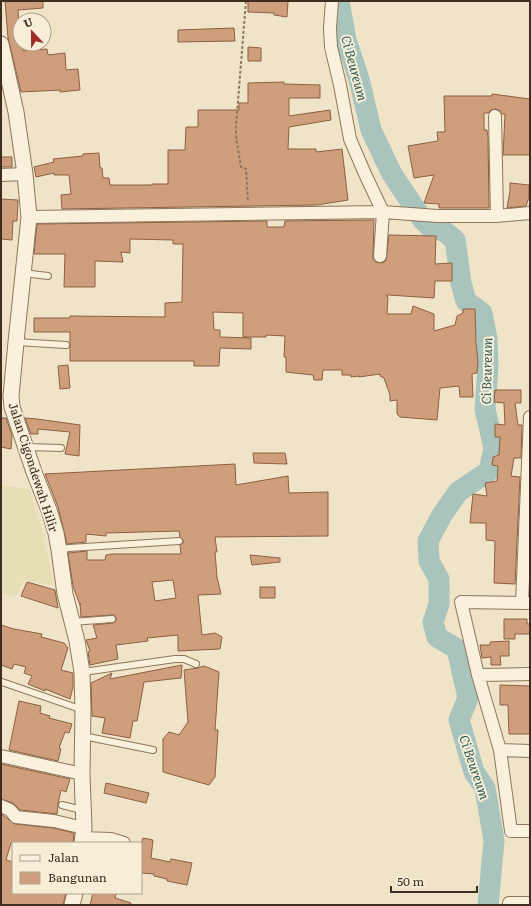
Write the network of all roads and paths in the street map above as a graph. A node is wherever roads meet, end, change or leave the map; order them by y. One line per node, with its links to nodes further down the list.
1 (246, 1): 8 (path)
2 (332, 1): 7 (street)
3 (1, 44): 5 (street, Jalan Cigondewah Hilir)
4 (495, 116): 10 (street)
5 (25, 174): 6 (street); 11 (street, Jalan Cigondewah Hilir)
6 (1, 175)
7 (383, 212): 8 (street); 10 (street); 12 (street)
8 (248, 213): 11 (street)
9 (530, 213): 10 (street)
10 (497, 216)
11 (29, 217): 13 (street, Jalan Cigondewah Hilir)
12 (380, 256)
13 (23, 273): 14 (lane); 15 (street, Jalan Cigondewah Hilir)
14 (48, 276)
15 (16, 342): 16 (lane); 18 (street, Jalan Cigondewah Hilir)
16 (66, 345)
17 (530, 417): 22 (street)
18 (25, 447): 19 (lane); 21 (street, Jalan Cigondewah Hilir)
19 (60, 448)
20 (179, 541): 21 (lane)
21 (59, 550): 24 (street, Jalan Cigondewah Hilir)
22 (526, 603): 28 (street)
23 (112, 619): 24 (lane)
24 (72, 622): 26 (street, Jalan Cigondewah Hilir)
25 (196, 664): 26 (lane)
26 (82, 672): 30 (street, Jalan Cigondewah Hilir)
27 (530, 674): 28 (street)
28 (478, 675): 33 (street)
29 (2, 682): 30 (lane)
30 (83, 710): 31 (street, Jalan Cigondewah Hilir)
31 (83, 736): 32 (lane); 36 (street, Jalan Cigondewah Hilir)
32 (153, 750)
33 (500, 750): 34 (street); 40 (street)
34 (530, 750)
35 (1, 756): 36 (street)
36 (82, 774): 39 (street, Jalan Cigondewah Hilir)
37 (1, 806): 41 (street)
38 (62, 806): 39 (lane)
39 (84, 810): 41 (street, Jalan Cigondewah Hilir)
40 (530, 831)
41 (83, 836): 42 (street)
42 (121, 842)
43 (75, 894): 45 (street)
44 (530, 903): 46 (street)
45 (72, 905)
46 (509, 905)

